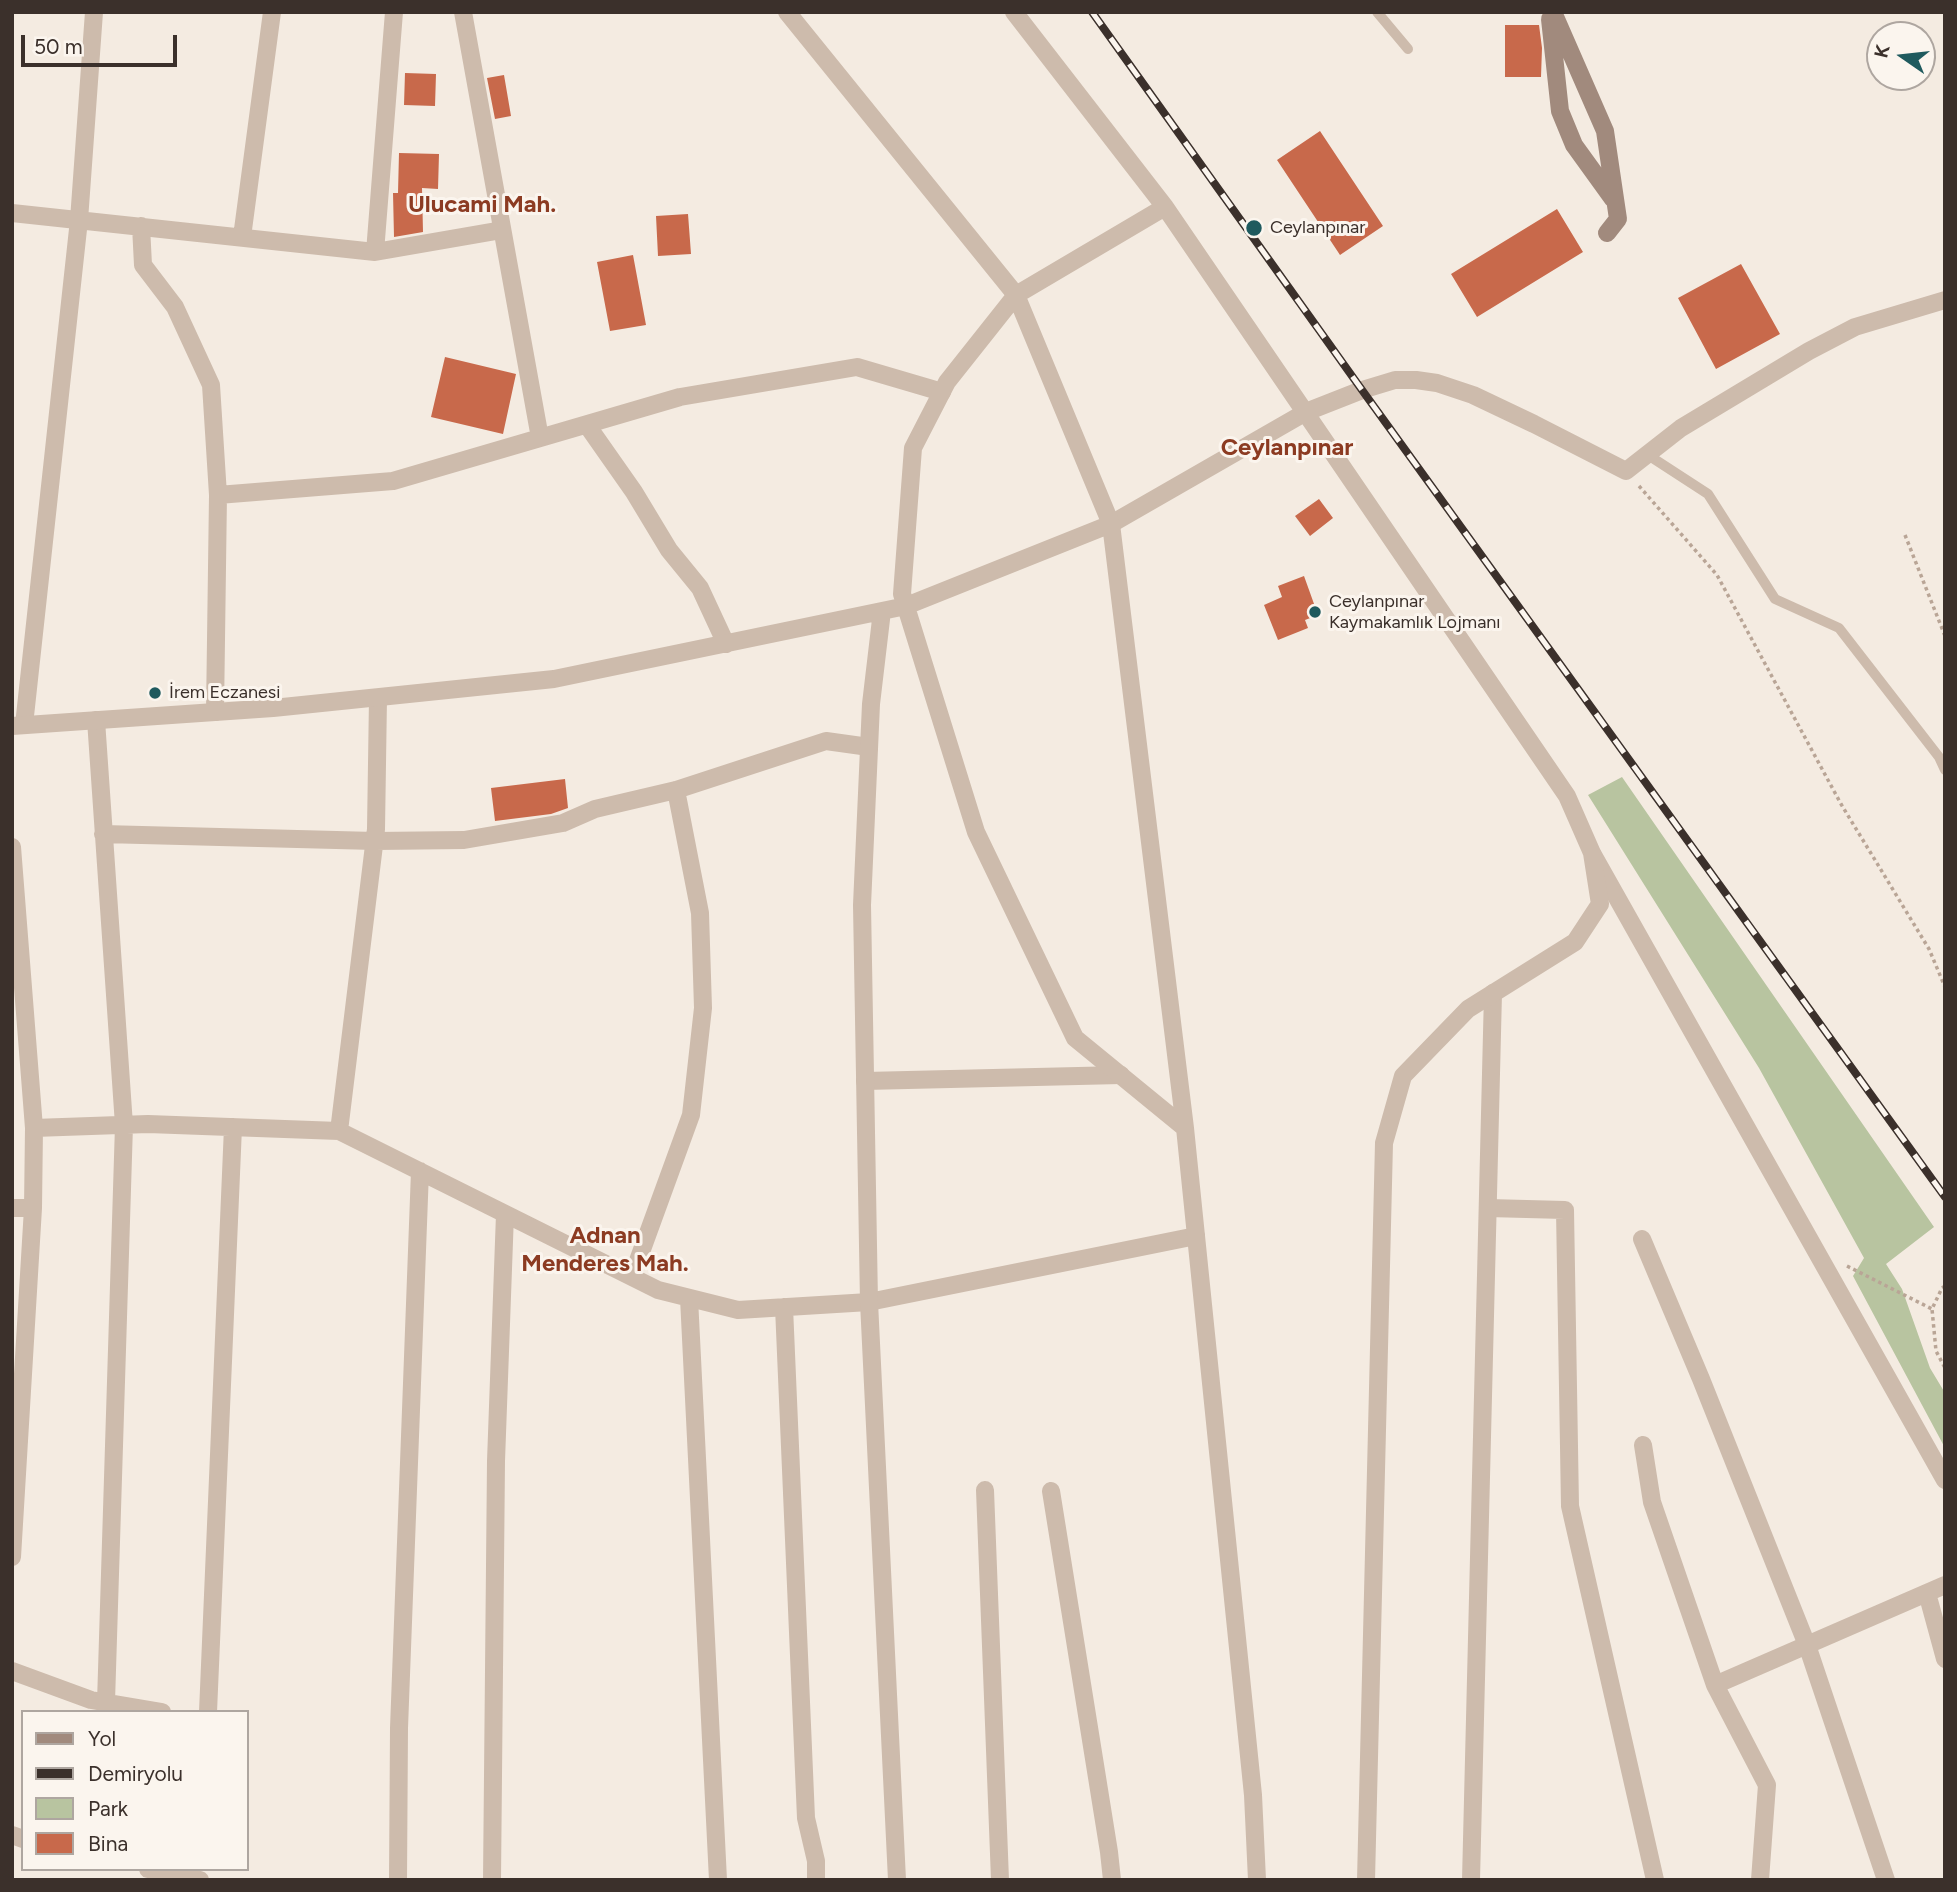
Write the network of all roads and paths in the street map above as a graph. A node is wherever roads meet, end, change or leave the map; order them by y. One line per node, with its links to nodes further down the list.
1 (94, 12): 13 (street)
2 (272, 12): 17 (street)
3 (394, 12): 18 (street)
4 (463, 12): 15 (street)
5 (787, 12): 19 (street)
6 (1014, 12): 11 (street)
7 (1377, 12): 9 (lane)
8 (1551, 12): 10 (main road); 10 (main road)
9 (1408, 48)
10 (1616, 203): 16 (main road)
11 (1165, 206): 19 (street); 22 (street)
12 (12, 213): 13 (street)
13 (79, 220): 14 (street); 37 (street)
14 (141, 226): 17 (street); 27 (street)
15 (502, 230): 18 (street); 24 (street)
16 (1607, 233)
17 (242, 237): 18 (street)
18 (375, 252)
19 (1016, 295): 21 (street); 28 (street)
20 (1945, 300): 25 (street)
21 (942, 392): 23 (street); 30 (street)
22 (1306, 412): 26 (street); 28 (street); 44 (street)
23 (587, 425): 24 (street); 33 (street)
24 (540, 439): 27 (street)
25 (1648, 455): 26 (street); 39 (lane)
26 (1626, 471): 45 (path)
27 (218, 495): 35 (street)
28 (1111, 524): 30 (street); 52 (street)
29 (1905, 535): 32 (path)
30 (905, 606): 31 (street); 47 (street)
31 (882, 611): 33 (street); 38 (street)
32 (1945, 636)
33 (726, 644): 34 (street)
34 (378, 698): 35 (street); 42 (street)
35 (215, 712): 36 (street)
36 (96, 720): 37 (street); 41 (street)
37 (18, 725)
38 (869, 747): 40 (street); 48 (street)
39 (1945, 770)
40 (676, 790): 42 (street); 62 (street)
41 (103, 834): 42 (street); 49 (street)
42 (375, 841): 53 (street)
43 (12, 847): 51 (street)
44 (1592, 853): 46 (street); 61 (street)
45 (1945, 987)
46 (1493, 993): 57 (street); 93 (street)
47 (1121, 1075): 48 (street); 52 (street)
48 (865, 1081): 65 (street)
49 (124, 1125): 50 (street); 51 (street); 80 (street)
50 (233, 1127): 53 (street); 82 (street)
51 (34, 1128): 56 (street)
52 (1185, 1128): 59 (street)
53 (340, 1131): 54 (street)
54 (420, 1171): 58 (street); 85 (street)
55 (12, 1208): 56 (street)
56 (33, 1208): 73 (street)
57 (1488, 1208): 94 (street); 95 (street)
58 (505, 1214): 62 (street); 86 (street)
59 (1196, 1236): 65 (street); 92 (street)
60 (1642, 1239): 76 (street)
61 (1815, 1251): 67 (path); 70 (street)
62 (632, 1277): 64 (street)
63 (1945, 1286): 67 (path)
64 (689, 1298): 66 (street); 87 (street)
65 (869, 1302): 66 (street); 89 (street)
66 (784, 1307): 88 (street)
67 (1932, 1310): 68 (path)
68 (1945, 1368)
69 (1643, 1445): 79 (street)
70 (1945, 1480)
71 (985, 1490): 90 (street)
72 (1051, 1490): 91 (street)
73 (12, 1557)
74 (1945, 1585): 75 (street)
75 (1927, 1592): 76 (street); 77 (street)
76 (1807, 1645): 79 (street); 97 (street)
77 (1945, 1659)
78 (12, 1671): 80 (street)
79 (1715, 1685): 96 (street)
80 (106, 1702): 81 (street)
81 (151, 1710)
82 (208, 1710)
83 (158, 1871): 84 (street)
84 (201, 1880)
85 (398, 1880)
86 (492, 1880)
87 (718, 1880)
88 (816, 1880)
89 (897, 1880)
90 (1000, 1880)
91 (1112, 1880)
92 (1257, 1880)
93 (1366, 1880)
94 (1471, 1880)
95 (1655, 1880)
96 (1760, 1880)
97 (1886, 1880)

